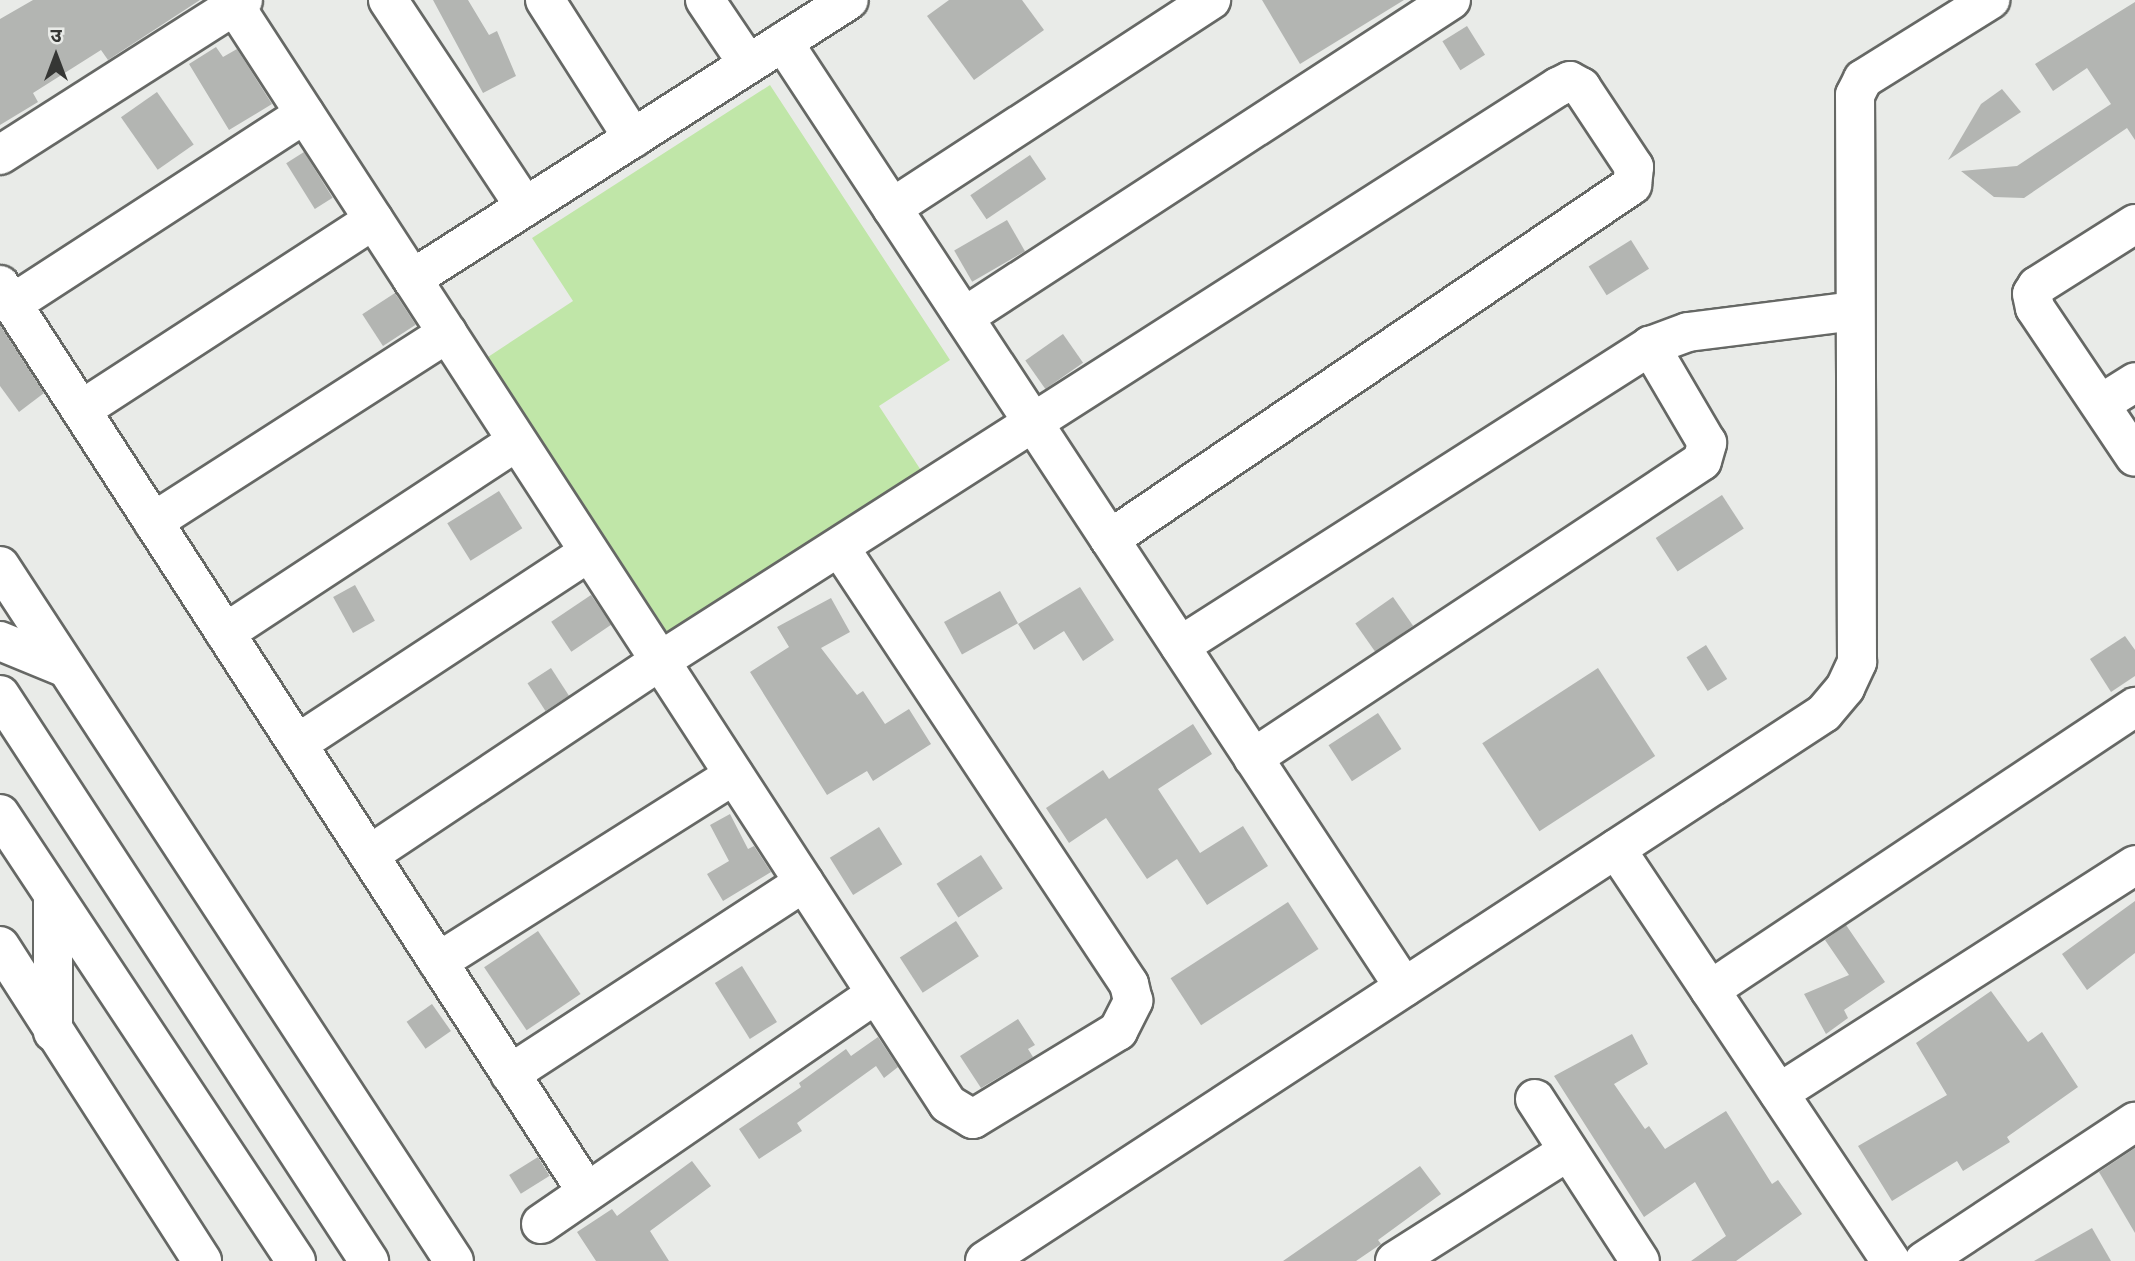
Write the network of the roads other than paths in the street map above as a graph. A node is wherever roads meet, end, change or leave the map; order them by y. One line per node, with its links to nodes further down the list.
1 (388, 0): 14 (street)
2 (545, 0): 12 (street)
3 (705, 0): 10 (street)
4 (849, 0): 9 (street)
5 (1210, 0): 15 (street)
6 (1451, 0): 21 (street)
7 (1990, 0): 20 (street)
8 (236, 2): 11 (street); 13 (street)
9 (783, 42): 10 (street); 15 (street)
10 (748, 64): 12 (street)
11 (305, 114): 16 (street); 19 (street)
12 (633, 138): 14 (street)
13 (0, 155)
14 (525, 207): 18 (street)
15 (892, 208): 21 (street)
16 (374, 220): 18 (street); 26 (street)
17 (2135, 224): 25 (street)
18 (412, 279): 22 (street)
19 (6, 295): 26 (street)
20 (1854, 311): 23 (street); 46 (street)
21 (964, 317): 27 (street)
22 (447, 333): 28 (street); 30 (street)
23 (1650, 346): 37 (street); 43 (street)
24 (2135, 382): 25 (street)
25 (2102, 403): 29 (street)
26 (81, 410): 30 (street)
27 (1035, 425): 31 (street); 31 (street); 32 (street)
28 (517, 441): 33 (street); 35 (street)
29 (2135, 457)
30 (153, 522): 35 (street)
31 (1110, 539): 37 (street)
32 (840, 548): 38 (street); 55 (street)
33 (589, 552): 38 (street); 42 (street)
34 (0, 566): 39 (street)
35 (225, 633): 42 (street)
36 (0, 641): 39 (street)
37 (1180, 646): 43 (street)
38 (660, 661): 44 (street); 47 (street)
39 (66, 668): 69 (street)
40 (0, 695): 68 (street)
41 (2135, 707): 54 (street)
42 (297, 744): 47 (street)
43 (1254, 758): 53 (street)
44 (734, 775): 49 (street); 52 (street)
45 (0, 814): 50 (street)
46 (1616, 849): 53 (street); 54 (street)
47 (369, 855): 52 (street)
48 (2135, 865): 58 (street)
49 (804, 882): 55 (street); 57 (street)
50 (53, 898): 56 (street); 63 (street)
51 (0, 946): 56 (street)
52 (438, 962): 57 (street)
53 (1404, 987): 70 (street)
54 (1710, 990): 58 (street)
55 (876, 994): 62 (street)
56 (53, 1032): 65 (street)
57 (510, 1074): 62 (street)
58 (1779, 1093): 73 (street)
59 (1535, 1100): 61 (street)
60 (2135, 1122): 74 (street)
61 (1568, 1151): 71 (street); 72 (street)
62 (587, 1192): 64 (street)
63 (261, 1206): 66 (street); 67 (street)
64 (541, 1224)
65 (202, 1261)
66 (279, 1261)
67 (296, 1261)
68 (369, 1261)
69 (454, 1261)
70 (985, 1261)
71 (1395, 1261)
72 (1640, 1261)
73 (1891, 1261)
74 (1924, 1261)

